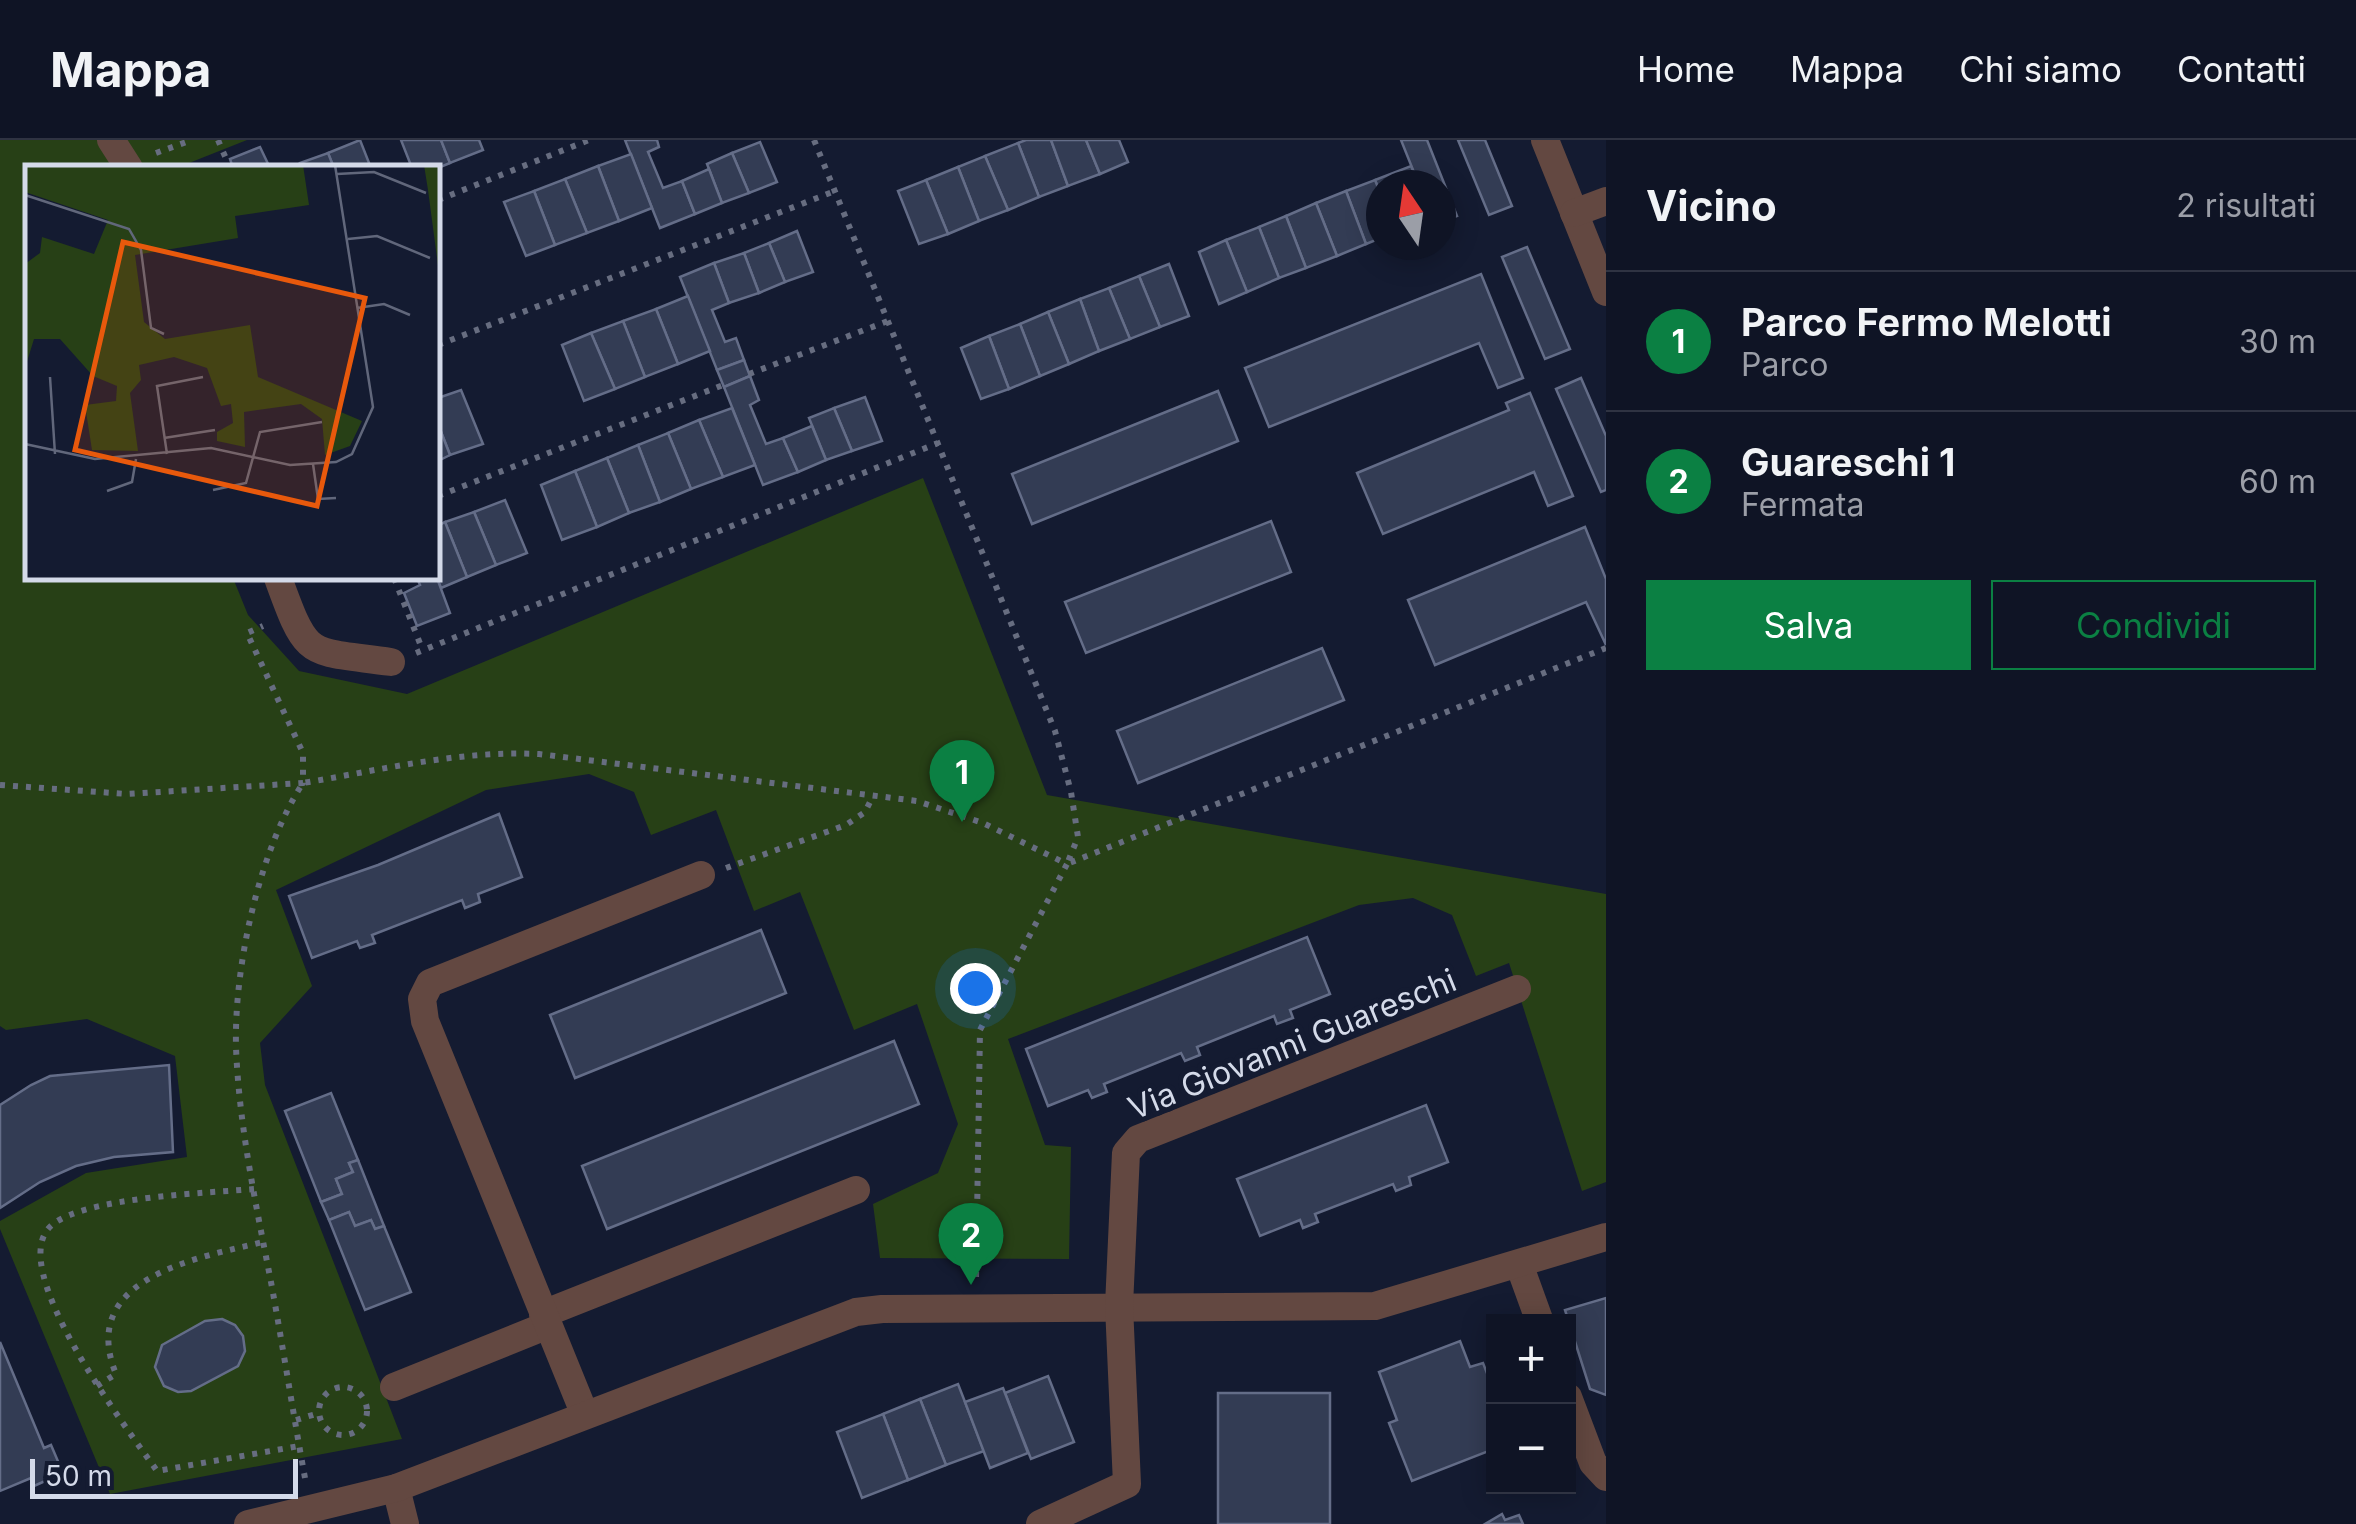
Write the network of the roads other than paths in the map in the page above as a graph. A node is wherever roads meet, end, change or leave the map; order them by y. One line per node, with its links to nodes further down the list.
1 (112, 140): 3 (street)
2 (1545, 140): 5 (street)
3 (127, 165)
4 (1606, 201): 5 (street)
5 (1574, 214): 6 (street)
6 (1606, 292)
7 (279, 580): 8 (street)
8 (391, 662)
9 (702, 875): 16 (street)
10 (1517, 990): 14 (street, Via Giovanni Guareschi)
11 (856, 1190): 16 (street)
12 (1606, 1236): 13 (street)
13 (1519, 1264): 14 (street); 15 (street)
14 (1120, 1306): 19 (street); 24 (street, Via Giovanni Guareschi)
15 (1537, 1314)
16 (546, 1320): 17 (street); 19 (street)
17 (394, 1387)
18 (1570, 1404): 20 (street)
19 (584, 1415): 21 (street)
20 (1606, 1477)
21 (396, 1488): 22 (street); 23 (street)
22 (248, 1524)
23 (404, 1524)
24 (1040, 1524)

